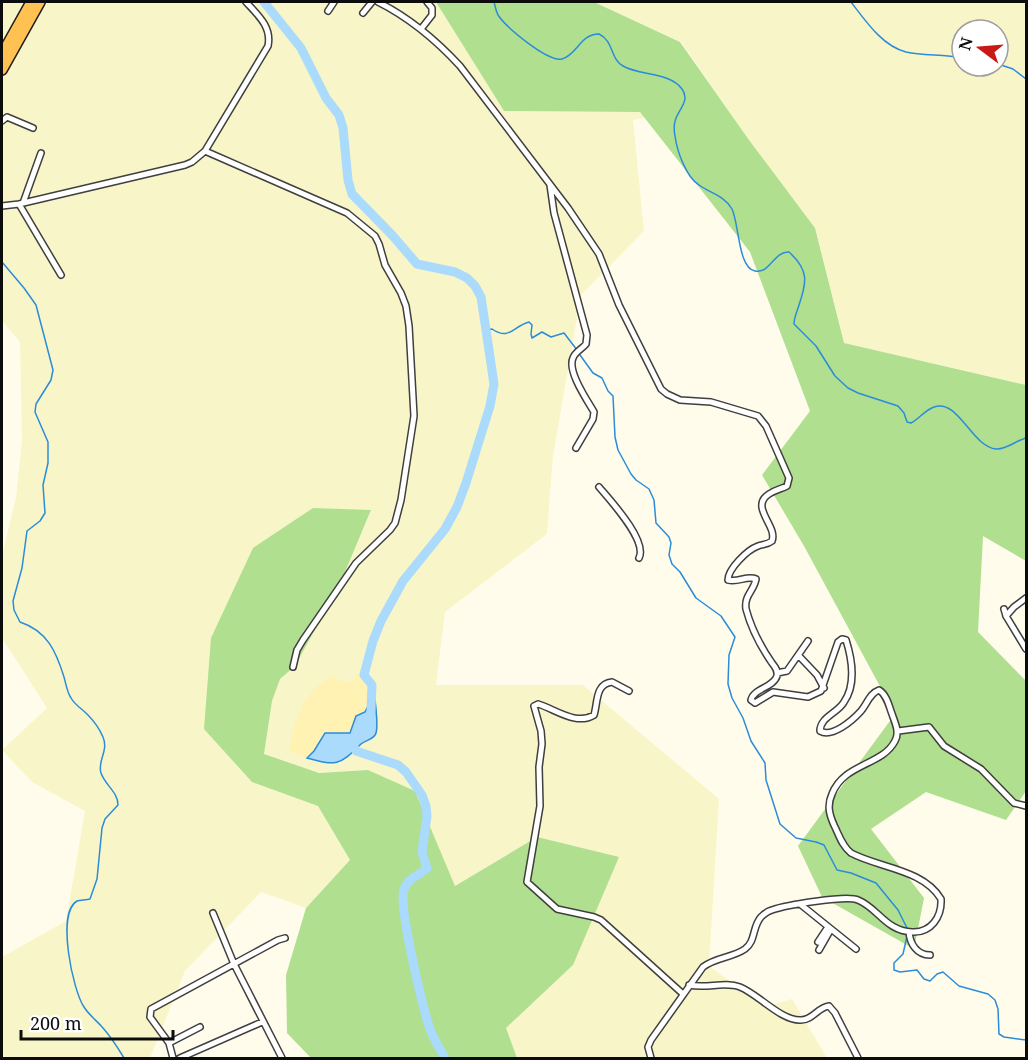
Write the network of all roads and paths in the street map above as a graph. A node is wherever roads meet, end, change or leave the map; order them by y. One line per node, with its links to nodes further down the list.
1 (31, 2): 11 (highway)
2 (40, 2): 12 (highway)
3 (246, 2): 15 (street)
4 (334, 2): 8 (street)
5 (372, 2): 9 (street)
6 (427, 2): 10 (street)
7 (384, 3): 10 (street)
8 (328, 11)
9 (363, 13)
10 (421, 29): 17 (street)
11 (2, 54)
12 (2, 70)
13 (2, 121): 14 (street)
14 (33, 128)
15 (205, 151): 18 (street); 30 (street)
16 (41, 153): 18 (street)
17 (550, 185): 21 (street); 31 (street)
18 (21, 204): 19 (street); 20 (street)
19 (2, 206)
20 (61, 275)
21 (576, 448)
22 (599, 487): 23 (street)
23 (639, 558)
24 (1026, 598): 26 (street)
25 (1004, 609): 26 (street)
26 (1006, 616): 28 (street)
27 (808, 640): 29 (street)
28 (1026, 650)
29 (799, 656): 31 (street); 32 (street)
30 (293, 667)
31 (777, 673): 32 (street)
32 (824, 687): 34 (street)
33 (629, 691): 47 (street)
34 (898, 731): 35 (street); 39 (street)
35 (1026, 806)
36 (800, 904): 38 (street); 39 (street); 46 (street)
37 (213, 912): 45 (street)
38 (830, 928): 41 (street); 42 (street); 43 (street)
39 (909, 932): 44 (street)
40 (285, 938): 45 (street)
41 (818, 942)
42 (856, 949)
43 (819, 951)
44 (930, 955)
45 (234, 964): 48 (street); 50 (street)
46 (689, 985): 47 (street); 55 (street)
47 (683, 994): 54 (street)
48 (262, 1022): 52 (street); 53 (street)
49 (200, 1027): 50 (street)
50 (169, 1043): 51 (street)
51 (173, 1059)
52 (180, 1059)
53 (282, 1059)
54 (651, 1059)
55 (858, 1059)

